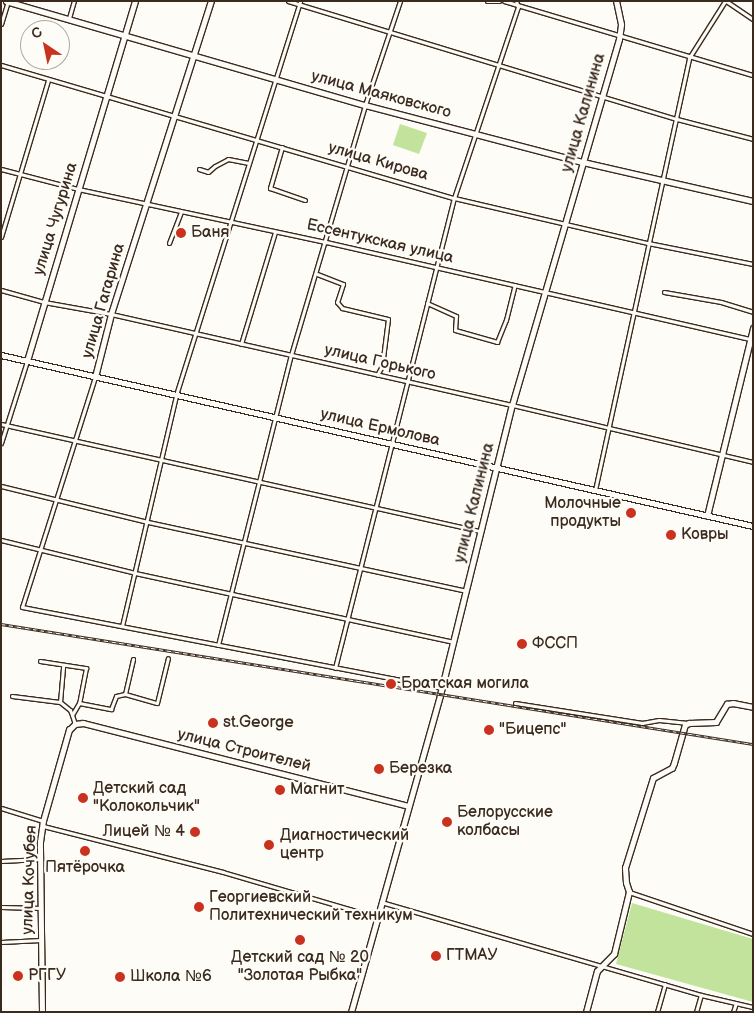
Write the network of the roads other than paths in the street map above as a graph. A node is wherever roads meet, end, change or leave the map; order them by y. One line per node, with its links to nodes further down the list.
1 (7, 1): 15 (street, улица Маяковского); 17 (street)
2 (74, 1): 15 (street)
3 (135, 1): 19 (street, улица Чугурина)
4 (211, 1): 21 (street, улица Гагарина)
5 (288, 1): 13 (street)
6 (400, 1): 18 (street)
7 (486, 1): 8 (street)
8 (499, 1)
9 (504, 1): 14 (street)
10 (516, 1): 14 (street)
11 (616, 1): 20 (main road, улица Калинина)
12 (725, 1): 16 (street); 22 (street)
13 (299, 3): 18 (street); 26 (street)
14 (518, 7): 20 (street); 24 (street)
15 (68, 18): 19 (street, улица Маяковского)
16 (753, 19)
17 (1, 24)
18 (390, 31): 24 (street); 30 (street)
19 (124, 36): 21 (street, улица Маяковского); 28 (street, улица Чугурина)
20 (620, 36): 22 (street); 29 (main road, улица Калинина)
21 (194, 56): 26 (street, улица Маяковского); 31 (street, улица Гагарина)
22 (689, 58): 25 (street); 32 (street)
23 (1, 65): 27 (street, улица Кирова)
24 (498, 66): 29 (street); 33 (street)
25 (753, 76)
26 (276, 79): 30 (street, улица Маяковского); 35 (street)
27 (48, 80): 28 (street, улица Кирова); 42 (street)
28 (106, 96): 31 (street, улица Кирова); 44 (street, улица Чугурина)
29 (602, 96): 32 (street); 37 (main road, улица Калинина)
30 (365, 105): 33 (street, улица Маяковского); 39 (street)
31 (175, 116): 35 (street, улица Кирова); 48 (street, улица Гагарина)
32 (677, 119): 34 (street); 43 (street)
33 (475, 134): 37 (street, улица Маяковского); 45 (street)
34 (753, 139)
35 (256, 140): 36 (street, улица Кирова); 38 (street)
36 (282, 147): 39 (street, улица Кирова); 46 (street)
37 (583, 162): 43 (street, улица Маяковского); 51 (main road, улица Калинина)
38 (249, 163): 41 (street); 50 (street)
39 (348, 166): 45 (street, улица Кирова); 54 (street)
40 (1, 169): 42 (street, Ессентукская улица)
41 (199, 169)
42 (20, 174): 44 (street, Ессентукская улица); 53 (street)
43 (661, 181): 47 (street, улица Маяковского); 56 (street)
44 (78, 189): 48 (street, Ессентукская улица); 64 (street, улица Чугурина)
45 (454, 198): 51 (street, улица Кирова); 58 (street)
46 (305, 200)
47 (753, 201)
48 (147, 204): 49 (street, Ессентукская улица); 68 (street, улица Гагарина)
49 (182, 212): 50 (street, Ессентукская улица); 55 (street)
50 (230, 223): 52 (street, Ессентукская улица); 70 (street)
51 (566, 223): 56 (street, улица Кирова); 62 (main road, улица Калинина)
52 (275, 232): 54 (street, Ессентукская улица); 72 (street)
53 (1, 237)
54 (326, 242): 58 (street, Ессентукская улица); 59 (street)
55 (169, 243)
56 (648, 244): 57 (street, улица Кирова); 67 (street)
57 (753, 264)
58 (436, 268): 60 (street, Ессентукская улица); 65 (street)
59 (316, 274): 74 (street); 76 (street)
60 (515, 285): 62 (street, Ессентукская улица); 65 (street)
61 (1, 290): 64 (street, улица Горького)
62 (546, 292): 67 (street, Ессентукская улица); 80 (main road, улица Калинина)
63 (664, 292): 66 (street)
64 (44, 302): 68 (street, улица Горького); 75 (street, улица Чугурина)
65 (427, 303): 78 (street)
66 (753, 312)
67 (633, 313): 71 (street, Ессентукская улица); 84 (street)
68 (111, 314): 70 (street, улица Горького); 77 (street, улица Гагарина)
69 (753, 329): 71 (street)
70 (196, 333): 72 (street, улица Горького); 79 (street)
71 (751, 339): 88 (street)
72 (241, 344): 74 (street, улица Горького)
73 (1, 355): 75 (street, улица Ермолова)
74 (291, 355): 76 (street, улица Горького); 81 (street)
75 (27, 361): 77 (street, улица Ермолова); 83 (street, улица Чугурина)
76 (377, 375): 78 (street, улица Горького)
77 (95, 377): 79 (street, улица Ермолова); 85 (street, улица Гагарина)
78 (407, 382): 80 (street, улица Горького); 87 (street)
79 (176, 395): 81 (street, улица Ермолова); 89 (street)
80 (512, 405): 84 (street, улица Горького); 91 (main road, улица Калинина)
81 (274, 417): 87 (street, улица Ермолова); 92 (street)
82 (1, 424): 83 (street)
83 (7, 425): 85 (street); 86 (street, улица Чугурина)
84 (608, 429): 88 (street, улица Горького); 94 (street)
85 (75, 440): 89 (street); 95 (street, улица Гагарина)
86 (1, 443)
87 (392, 443): 91 (street, улица Ермолова); 96 (street)
88 (722, 456): 90 (street, улица Горького); 97 (street)
89 (162, 460): 92 (street); 98 (street)
90 (753, 462)
91 (496, 467): 94 (street, улица Ермолова); 100 (main road, улица Калинина)
92 (259, 480): 96 (street); 102 (street)
93 (1, 486): 95 (street)
94 (595, 490): 97 (street, улица Ермолова)
95 (56, 499): 98 (street); 103 (street, улица Гагарина)
96 (377, 509): 100 (street); 104 (street)
97 (708, 516): 99 (street, улица Ермолова)
98 (148, 522): 102 (street); 105 (street)
99 (753, 526)
100 (480, 531): 106 (main road, улица Калинина)
101 (1, 540): 103 (street)
102 (244, 542): 104 (street); 107 (street)
103 (40, 550): 105 (street); 109 (street, улица Гагарина)
104 (362, 569): 106 (street); 108 (street)
105 (135, 572): 107 (street); 109 (street)
106 (466, 591): 110 (main road, улица Калинина)
107 (230, 594): 108 (street); 111 (street)
108 (349, 620): 110 (street); 116 (street)
109 (122, 626): 111 (street)
110 (453, 642): 117 (main road, улица Калинина)
111 (218, 645): 116 (street)
112 (168, 658): 118 (street)
113 (133, 659): 118 (street)
114 (40, 661): 115 (street)
115 (63, 665): 120 (street); 121 (street)
116 (335, 668): 117 (street)
117 (442, 688): 127 (main road, улица Калинина)
118 (125, 694): 121 (street)
119 (12, 696): 120 (street)
120 (60, 702): 124 (street)
121 (79, 703): 124 (street)
122 (515, 703): 126 (street)
123 (753, 706): 126 (street)
124 (72, 715): 125 (street)
125 (75, 724): 127 (street, улица Строителей); 129 (street, улица Кочубея)
126 (688, 724): 132 (street)
127 (408, 806): 133 (main road, улица Калинина)
128 (1, 808): 129 (street)
129 (43, 824): 130 (street, улица Кочубея); 136 (street)
130 (40, 859): 131 (street); 135 (street, улица Кочубея)
131 (1, 861)
132 (629, 892): 137 (street); 140 (street)
133 (381, 902): 136 (main road, улица Калинина); 140 (street)
134 (1, 907): 135 (street)
135 (41, 908): 138 (street, улица Кочубея)
136 (377, 917): 146 (main road, улица Калинина)
137 (753, 934)
138 (41, 940): 139 (street); 145 (street, улица Кочубея)
139 (1, 942)
140 (602, 966): 141 (street); 147 (street)
141 (665, 984): 142 (street); 148 (street)
142 (701, 995): 143 (street); 149 (street)
143 (736, 1003): 144 (street); 150 (street)
144 (753, 1007)
145 (42, 1012)
146 (351, 1012)
147 (586, 1012)
148 (657, 1012)
149 (696, 1012)
150 (733, 1012)

